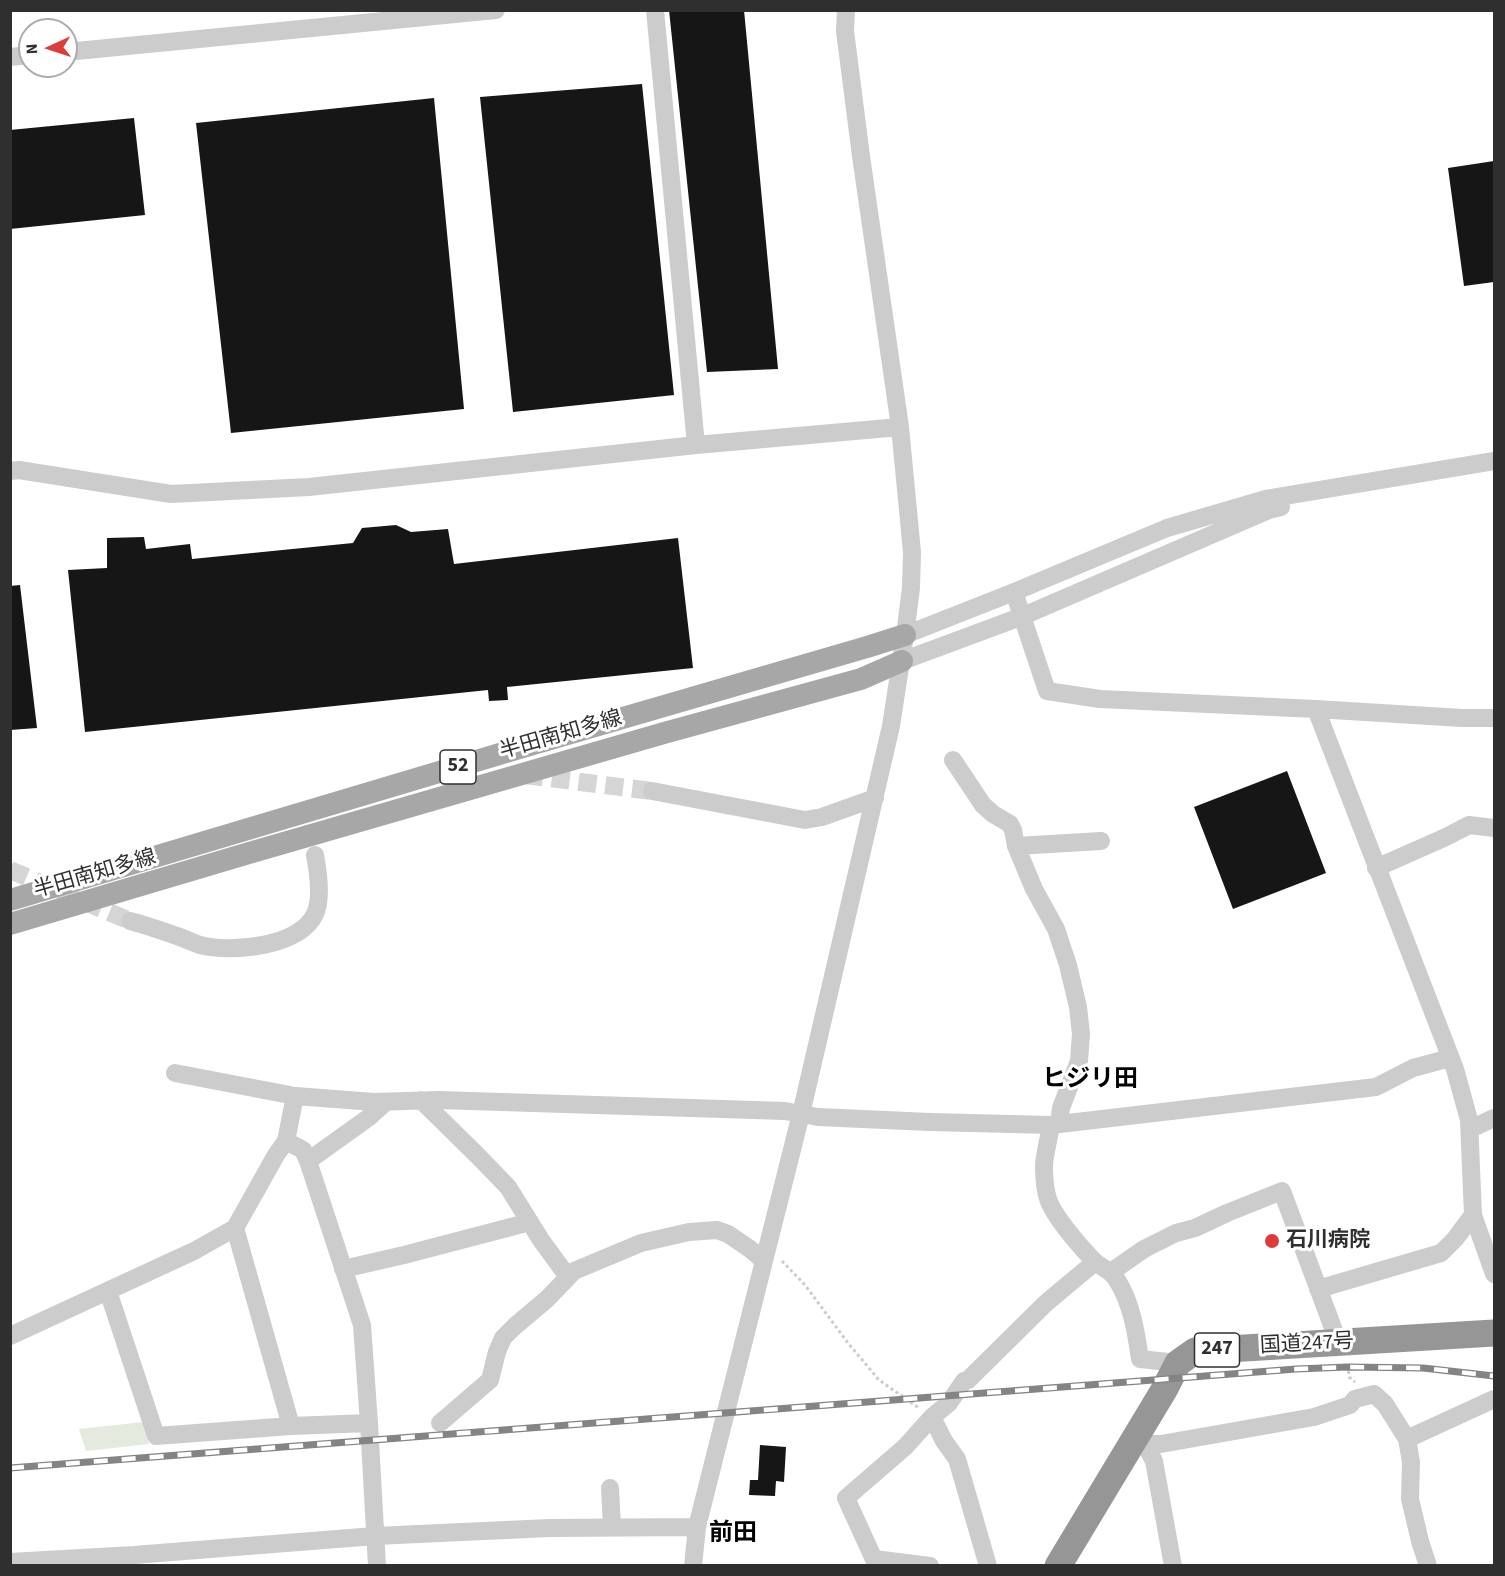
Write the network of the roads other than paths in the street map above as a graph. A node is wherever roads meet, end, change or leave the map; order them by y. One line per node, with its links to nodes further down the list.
1 (496, 10): 4 (street)
2 (656, 10): 6 (street)
3 (846, 10): 5 (street)
4 (78, 51)
5 (900, 427): 6 (street); 12 (street)
6 (696, 445): 8 (street)
7 (1494, 461): 9 (street)
8 (10, 471)
9 (1388, 478): 10 (street); 11 (street)
10 (1014, 592): 11 (street); 12 (street)
11 (1023, 616): 13 (street); 14 (street)
12 (905, 635): 13 (street); 24 (main road, 半田南知多線 / 52)
13 (902, 662): 18 (street); 26 (main road, 半田南知多線 / 52)
14 (1316, 709): 15 (street); 23 (street)
15 (1494, 718)
16 (953, 760): 21 (street)
17 (652, 791): 18 (street)
18 (875, 798): 32 (street)
19 (1494, 828): 23 (street)
20 (1101, 841): 21 (street)
21 (1016, 846): 34 (street)
22 (315, 855): 25 (street)
23 (1376, 868): 27 (street)
24 (10, 900)
25 (130, 921)
26 (10, 924)
27 (1450, 1059): 34 (street); 35 (street)
28 (175, 1073): 29 (street)
29 (295, 1096): 31 (street); 36 (street)
30 (421, 1101): 31 (street); 32 (street); 39 (street)
31 (386, 1102): 37 (street)
32 (801, 1114): 34 (street); 41 (street)
33 (1494, 1118): 35 (street)
34 (1055, 1124): 42 (street)
35 (1470, 1130): 38 (street)
36 (286, 1141): 37 (street); 40 (street)
37 (308, 1161): 43 (street)
38 (1473, 1215): 44 (street); 46 (street)
39 (530, 1222): 43 (street); 45 (street)
40 (235, 1228): 47 (street); 56 (street)
41 (773, 1261): 45 (street); 61 (street)
42 (1103, 1267): 46 (street); 51 (street); 53 (street)
43 (343, 1269): 54 (street)
44 (1494, 1274)
45 (568, 1277): 55 (street)
46 (1318, 1289): 50 (street)
47 (108, 1290): 49 (street); 56 (street)
48 (1494, 1334): 50 (highway, 国道247号 / 247)
49 (10, 1336)
50 (1339, 1344): 51 (highway, 国道247号 / 247)
51 (1178, 1363): 58 (highway, 247)
52 (1494, 1399): 57 (street)
53 (932, 1417): 64 (street); 69 (street)
54 (369, 1423): 56 (street); 62 (street)
55 (440, 1423)
56 (291, 1426)
57 (1407, 1439): 58 (street); 72 (street)
58 (1140, 1441): 70 (highway, 247); 71 (street)
59 (610, 1488): 60 (street)
60 (612, 1527): 61 (street); 62 (street)
61 (697, 1527): 67 (street)
62 (375, 1536): 65 (street); 66 (street)
63 (10, 1562): 65 (street)
64 (876, 1562): 68 (street)
65 (40, 1563)
66 (377, 1566)
67 (693, 1566)
68 (930, 1566)
69 (988, 1566)
70 (1058, 1566)
71 (1173, 1566)
72 (1428, 1566)

